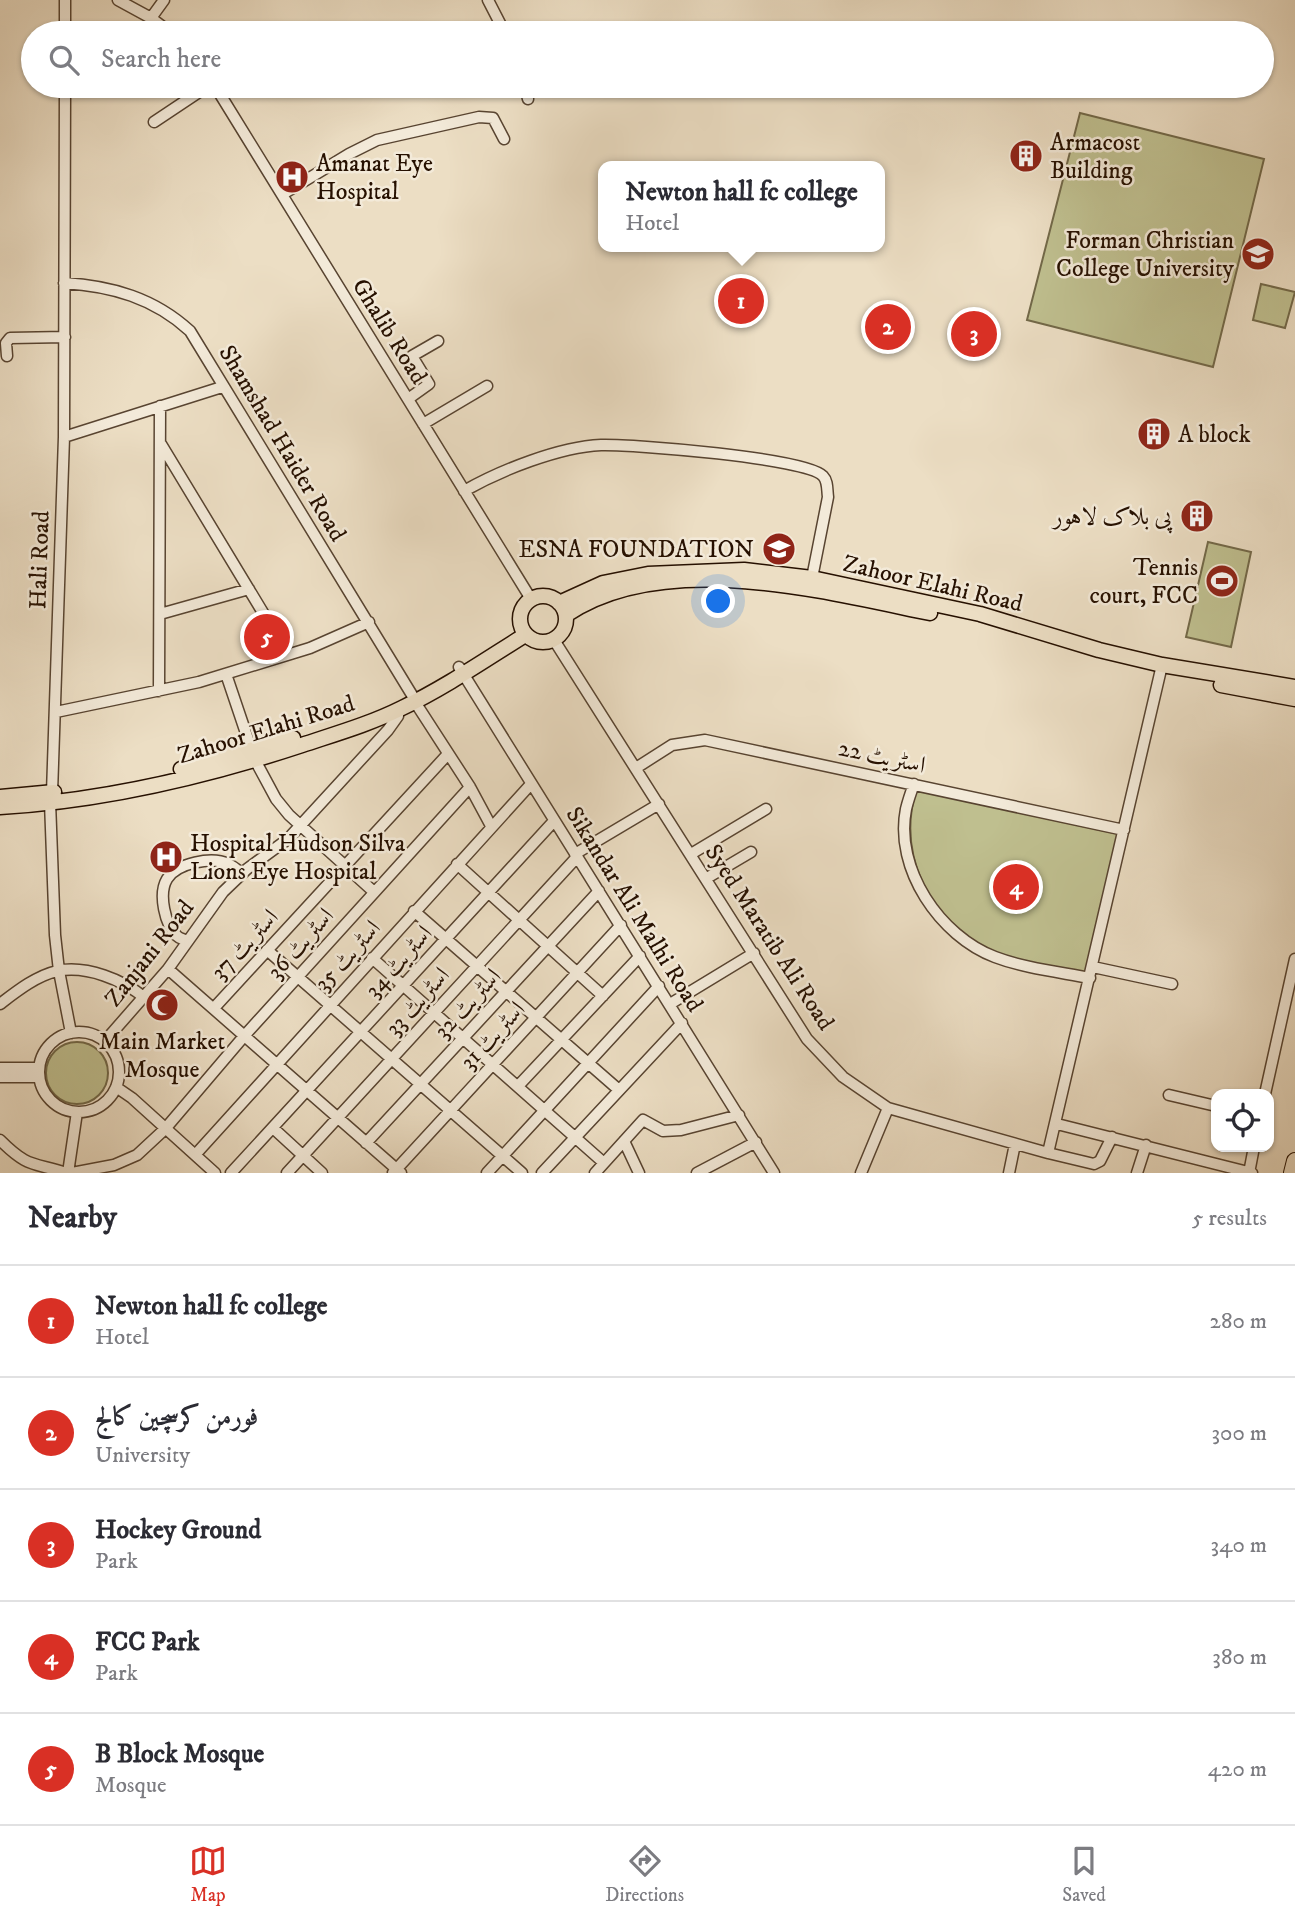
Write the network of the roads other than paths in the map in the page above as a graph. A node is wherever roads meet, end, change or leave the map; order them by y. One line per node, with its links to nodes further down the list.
1 (65, 0): 6 (street)
2 (118, 0): 5 (street)
3 (164, 0): 5 (street)
4 (488, 0): 8 (street)
5 (151, 18): 7 (street)
6 (65, 21)
7 (155, 21)
8 (500, 21)
9 (65, 98): 15 (street, Hali Road)
10 (190, 98): 12 (street)
11 (223, 98): 14 (street, Ghalib Road)
12 (154, 122)
13 (504, 139): 14 (street)
14 (283, 194): 21 (street, Ghalib Road)
15 (64, 283): 16 (street, Hali Road); 20 (street, Shamshad Haider Road)
16 (65, 337): 18 (street); 24 (street, Hali Road)
17 (438, 341): 21 (street)
18 (7, 356)
19 (487, 386): 23 (street)
20 (222, 387): 22 (street); 32 (street, Shamshad Haider Road)
21 (408, 399): 23 (street, Ghalib Road)
22 (160, 406): 24 (street); 25 (street)
23 (424, 424): 26 (street, Ghalib Road)
24 (64, 437): 44 (street, Hali Road)
25 (160, 443): 28 (street); 31 (street)
26 (464, 491): 27 (street); 29 (street, Ghalib Road)
27 (811, 584): 30 (main road, Zahoor Elahi Road); 37 (main road, Zahoor Elahi Road)
28 (249, 589): 31 (street); 35 (street)
29 (531, 599): 30 (main road); 33 (main road)
30 (563, 609): 34 (main road)
31 (160, 614): 40 (street)
32 (369, 622): 35 (street); 41 (street, Shamshad Haider Road)
33 (523, 632): 34 (main road); 36 (main road, Zahoor Elahi Road)
34 (554, 640): 47 (street, Syed Maratib Ali Road)
35 (288, 654): 38 (street)
36 (461, 670): 41 (main road, Zahoor Elahi Road); 48 (street, Sikandar Ali Malhi Road)
37 (1161, 670): 39 (main road, Zahoor Elahi Road); 42 (main road, Zahoor Elahi Road); 59 (street)
38 (226, 674): 40 (street); 46 (street)
39 (1295, 687)
40 (159, 691): 44 (street)
41 (413, 698): 43 (main road, Zahoor Elahi Road); 45 (street, Shamshad Haider Road); 46 (main road, Zahoor Elahi Road)
42 (1295, 699)
43 (398, 710): 46 (main road, Zahoor Elahi Road); 57 (street, Zanjani Road)
44 (56, 712): 52 (street, Hali Road)
45 (448, 754): 50 (street, Shamshad Haider Road); 64 (street, اسٹریٹ 37)
46 (254, 755): 52 (main road, Zahoor Elahi Road); 57 (street)
47 (636, 768): 49 (street, اسٹریٹ 22); 53 (street, Syed Maratib Ali Road)
48 (531, 784): 56 (street, Sikandar Ali Malhi Road); 58 (street, اسٹریٹ 35)
49 (914, 784): 59 (street, اسٹریٹ 22); 85 (street)
50 (470, 787): 58 (street, Shamshad Haider Road); 68 (street, اسٹریٹ 36)
51 (0, 797): 52 (main road, Zahoor Elahi Road)
52 (51, 797): 54 (main road, Zahoor Elahi Road); 83 (street, Hali Road)
53 (659, 804): 61 (street, Syed Maratib Ali Road); 62 (street, اسٹریٹ 33)
54 (0, 807)
55 (766, 809): 61 (street)
56 (554, 821): 62 (street, Sikandar Ali Malhi Road); 69 (street, اسٹریٹ 34)
57 (301, 825): 64 (street); 65 (street, Zanjani Road)
58 (491, 825): 63 (street, اسٹریٹ 35)
59 (1125, 830): 85 (street)
60 (751, 852): 66 (street)
61 (691, 854): 66 (street, Syed Maratib Ali Road)
62 (576, 855): 67 (street, Sikandar Ali Malhi Road); 71 (street, اسٹریٹ 33)
63 (457, 864): 69 (street); 70 (street, اسٹریٹ 35)
64 (345, 865): 68 (street); 76 (street, اسٹریٹ 37)
65 (242, 873): 74 (street, Zanjani Road); 74 (street)
66 (707, 878): 77 (street, Syed Maratib Ali Road)
67 (599, 891): 72 (street, Sikandar Ali Malhi Road); 75 (street, اسٹریٹ 32)
68 (374, 892): 86 (street, اسٹریٹ 36)
69 (489, 893): 71 (street); 73 (street, اسٹریٹ 34)
70 (414, 911): 73 (street); 79 (street, اسٹریٹ 35)
71 (519, 920): 75 (street); 81 (street, اسٹریٹ 33)
72 (621, 925): 78 (street, Sikandar Ali Malhi Road); 84 (street, اسٹریٹ 31)
73 (447, 939): 81 (street); 88 (street, اسٹریٹ 34)
74 (187, 941): 82 (street, Zanjani Road)
75 (548, 946): 84 (street); 90 (street, اسٹریٹ 32)
76 (267, 950): 86 (street); 96 (street, اسٹریٹ 37)
77 (754, 953): 94 (street); 121 (street, Syed Maratib Ali Road)
78 (640, 956): 89 (street, Sikandar Ali Malhi Road); 91 (street)
79 (372, 958): 88 (street); 95 (street, اسٹریٹ 35)
80 (1295, 959): 116 (street)
81 (478, 966): 90 (street); 97 (street, اسٹریٹ 33)
82 (168, 969): 92 (street, Zanjani Road); 96 (street)
83 (59, 971): 92 (street); 93 (street); 101 (street, Hali Road)
84 (578, 972): 91 (street); 98 (street, اسٹریٹ 31)
85 (1091, 973): 87 (street); 127 (street)
86 (298, 976): 95 (street); 102 (street, اسٹریٹ 36)
87 (1172, 984)
88 (404, 986): 97 (street); 100 (street, اسٹریٹ 34)
89 (659, 986): 94 (street, Sikandar Ali Malhi Road); 107 (street)
90 (506, 991): 98 (street); 103 (street, اسٹریٹ 32)
91 (603, 996): 104 (street)
92 (145, 998): 105 (street, Zanjani Road)
93 (0, 1004)
94 (670, 1004): 99 (street, Sikandar Ali Malhi Road)
95 (330, 1005): 100 (street); 109 (street, اسٹریٹ 35)
96 (214, 1008): 102 (street)
97 (435, 1013): 103 (street); 106 (street, اسٹریٹ 33)
98 (536, 1017): 104 (street); 108 (street, اسٹریٹ 31)
99 (682, 1023): 117 (street); 125 (street, Sikandar Ali Malhi Road)
100 (361, 1032): 106 (street); 118 (street, اسٹریٹ 34)
101 (71, 1033): 105 (street); 111 (street)
102 (245, 1035): 109 (street); 128 (street, اسٹریٹ 36)
103 (464, 1038): 108 (street); 113 (street, اسٹریٹ 32)
104 (562, 1040): 107 (street); 114 (street)
105 (105, 1041): 115 (street)
106 (392, 1059): 113 (street); 126 (street, اسٹریٹ 33)
107 (589, 1063): 117 (street); 122 (street)
108 (494, 1064): 114 (street); 123 (street, اسٹریٹ 31)
109 (278, 1065): 118 (street); 140 (street, اسٹریٹ 35)
110 (0, 1068): 111 (street)
111 (38, 1073): 112 (street); 124 (street)
112 (0, 1077)
113 (421, 1084): 123 (street); 135 (street, اسٹریٹ 32)
114 (519, 1085): 122 (street)
115 (116, 1087): 124 (street); 128 (street)
116 (1266, 1089)
117 (619, 1090): 130 (street)
118 (307, 1091): 126 (street); 129 (street, اسٹریٹ 34)
119 (1170, 1095): 120 (street)
120 (1211, 1105)
121 (888, 1108): 136 (street, Syed Maratib Ali Road); 158 (street)
122 (545, 1110): 130 (street); 142 (street)
123 (451, 1111): 142 (street); 147 (street, اسٹریٹ 31)
124 (77, 1112): 148 (street)
125 (739, 1115): 133 (street); 134 (street, Sikandar Ali Malhi Road)
126 (339, 1118): 135 (street); 141 (street, اسٹریٹ 33)
127 (1057, 1124): 131 (street); 139 (street)
128 (165, 1129): 140 (street); 148 (street, اسٹریٹ 36)
129 (273, 1129): 141 (street); 149 (street, اسٹریٹ 34)
130 (575, 1137): 145 (street); 154 (street)
131 (1112, 1137): 137 (street); 143 (street)
132 (0, 1140): 148 (street)
133 (624, 1141): 145 (street); 155 (street)
134 (756, 1142): 156 (street); 157 (street, Sikandar Ali Malhi Road)
135 (366, 1143): 147 (street)
136 (1015, 1144): 139 (street, Syed Maratib Ali Road); 159 (street)
137 (1146, 1145): 161 (street); 162 (street)
138 (1253, 1152): 162 (street)
139 (1048, 1153): 143 (street, Syed Maratib Ali Road)
140 (195, 1155): 146 (street)
141 (303, 1156): 150 (street, اسٹریٹ 33); 151 (street)
142 (502, 1156): 152 (street); 153 (street)
143 (1074, 1160): 160 (street)
144 (1295, 1161): 163 (highway)
145 (601, 1169)
146 (210, 1172)
147 (397, 1172)
148 (69, 1173)
149 (231, 1173)
150 (287, 1173)
151 (322, 1173)
152 (487, 1173)
153 (522, 1173)
154 (542, 1173)
155 (639, 1173)
156 (697, 1173)
157 (774, 1173)
158 (861, 1173)
159 (1009, 1173)
160 (1072, 1173)
161 (1138, 1173)
162 (1250, 1173)
163 (1292, 1173)

